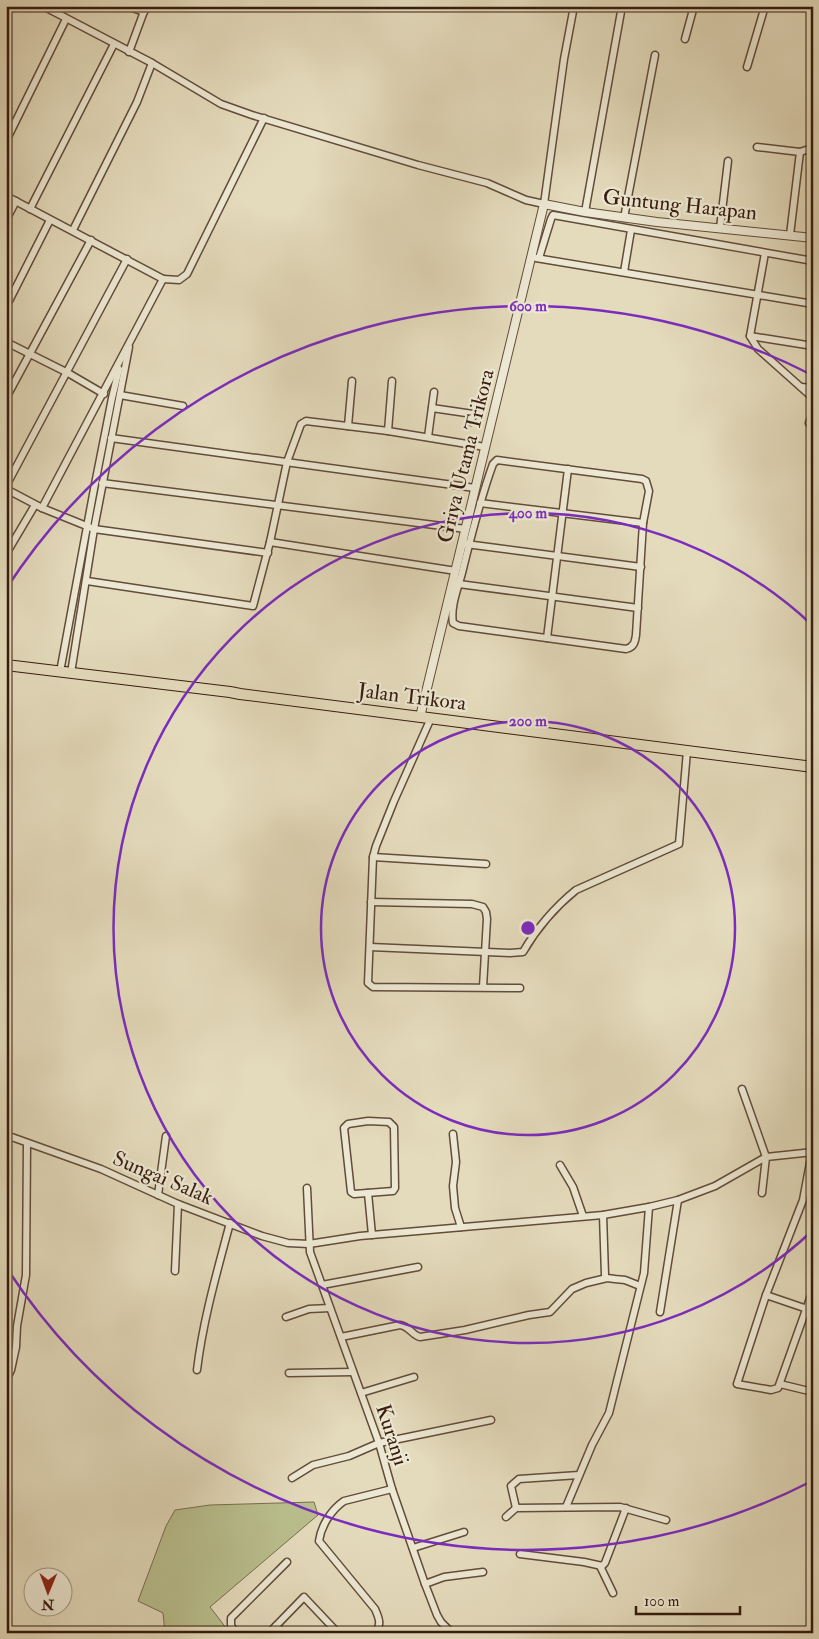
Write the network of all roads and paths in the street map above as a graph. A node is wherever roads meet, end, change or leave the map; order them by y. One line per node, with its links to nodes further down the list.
1 (43, 6): 8 (street)
2 (127, 6): 7 (street)
3 (574, 6): 23 (street)
4 (622, 6): 25 (street)
5 (694, 6): 9 (street)
6 (765, 6): 14 (street)
7 (145, 9): 11 (street)
8 (66, 19): 10 (street); 16 (street)
9 (685, 39)
10 (114, 44): 11 (street); 24 (street)
11 (129, 52): 13 (street)
12 (655, 55): 26 (street)
13 (152, 63): 15 (street); 30 (street)
14 (747, 67)
15 (264, 118): 23 (street); 40 (street)
16 (6, 141)
17 (757, 147): 19 (street)
18 (813, 151): 19 (street)
19 (800, 152): 32 (street)
20 (728, 161): 29 (street)
21 (6, 196): 22 (street)
22 (16, 201): 24 (street); 27 (street)
23 (544, 204): 25 (street, Guntung Harapan); 36 (street, Griya Utama Trikora)
24 (30, 208): 28 (street)
25 (585, 212): 26 (street, Guntung Harapan)
26 (624, 218): 29 (street, Guntung Harapan)
27 (6, 220)
28 (50, 220): 30 (street); 43 (street)
29 (720, 228): 32 (street, Guntung Harapan)
30 (73, 230): 34 (street)
31 (631, 230): 35 (street); 36 (street); 39 (street)
32 (790, 235): 33 (street, Guntung Harapan)
33 (813, 238)
34 (91, 240): 37 (street); 48 (street)
35 (765, 253): 38 (street); 41 (street)
36 (535, 258): 39 (street); 69 (street, Griya Utama Trikora)
37 (127, 259): 40 (street); 50 (street)
38 (813, 261)
39 (624, 272): 41 (street)
40 (163, 279): 45 (street)
41 (756, 295): 42 (street); 44 (street)
42 (813, 304)
43 (6, 307)
44 (750, 336): 47 (street); 53 (street)
45 (131, 339): 49 (street); 57 (street)
46 (6, 342): 48 (street)
47 (813, 346)
48 (29, 354): 50 (street); 58 (street)
49 (122, 356): 56 (street); 81 (street)
50 (68, 373): 56 (street); 73 (street)
51 (352, 381): 64 (street)
52 (392, 381): 66 (street)
53 (801, 386): 54 (street); 59 (street)
54 (813, 388)
55 (434, 392): 61 (street)
56 (104, 394): 78 (street)
57 (120, 395): 60 (street); 68 (street)
58 (6, 398)
59 (813, 398)
60 (183, 406)
61 (432, 408): 63 (street); 67 (street)
62 (813, 413): 65 (street)
63 (471, 422)
64 (348, 426): 66 (street); 70 (street)
65 (813, 428)
66 (388, 431): 67 (street)
67 (428, 437): 69 (street)
68 (111, 438): 70 (street); 72 (street)
69 (486, 447): 74 (street, Griya Utama Trikora)
70 (287, 462): 74 (street); 77 (street)
71 (568, 469): 75 (street); 79 (street); 80 (street)
72 (102, 483): 77 (street); 81 (street)
73 (6, 488): 76 (street)
74 (475, 488): 82 (street, Griya Utama Trikora)
75 (480, 503): 79 (street); 84 (street)
76 (35, 505): 78 (street); 86 (street)
77 (278, 505): 82 (street); 83 (street)
78 (42, 508): 81 (street)
79 (562, 513): 80 (street); 87 (street)
80 (643, 523): 88 (street)
81 (90, 528): 85 (street); 90 (street); 96 (street)
82 (466, 529): 84 (street, Griya Utama Trikora)
83 (270, 542): 85 (street); 89 (street)
84 (465, 544): 87 (street); 89 (street, Griya Utama Trikora); 91 (street)
85 (268, 553): 90 (street)
86 (6, 554)
87 (557, 556): 88 (street); 92 (street)
88 (641, 567): 93 (street)
89 (456, 571): 97 (street, Griya Utama Trikora)
90 (87, 580): 96 (street)
91 (459, 584): 92 (street); 94 (street)
92 (552, 597): 93 (street); 94 (street)
93 (638, 608): 94 (street)
94 (547, 638)
95 (6, 665): 96 (main road, Jalan Trikora)
96 (65, 672): 97 (main road, Jalan Trikora)
97 (425, 717): 98 (main road, Jalan Trikora); 100 (street)
98 (687, 750): 99 (main road, Jalan Trikora); 104 (street)
99 (813, 767)
100 (373, 857): 101 (street); 102 (street)
101 (486, 864)
102 (371, 902): 103 (street); 104 (street)
103 (370, 947): 104 (street); 105 (street)
104 (484, 951): 105 (street)
105 (483, 988): 106 (street)
106 (520, 988)
107 (742, 1089): 113 (street)
108 (453, 1134): 125 (street)
109 (6, 1135): 111 (street, Sungai Salak)
110 (166, 1136): 118 (street)
111 (27, 1143): 118 (street, Sungai Salak); 141 (street)
112 (812, 1152): 113 (street); 134 (street)
113 (766, 1157): 117 (street); 119 (street, Sungai Salak)
114 (560, 1165): 123 (street)
115 (307, 1188): 127 (street, Kuranji)
116 (368, 1193): 116 (street); 126 (street)
117 (762, 1193)
118 (158, 1195): 120 (street, Sungai Salak)
119 (678, 1200): 121 (street, Sungai Salak); 137 (street)
120 (178, 1204): 124 (street, Sungai Salak); 129 (street)
121 (649, 1207): 122 (street, Sungai Salak); 132 (street)
122 (603, 1215): 123 (street, Sungai Salak); 130 (street)
123 (583, 1216): 125 (street, Sungai Salak)
124 (230, 1223): 127 (street, Sungai Salak); 142 (street)
125 (461, 1227): 126 (street, Sungai Salak)
126 (372, 1235): 127 (street, Sungai Salak)
127 (309, 1244): 131 (street, Kuranji)
128 (418, 1267): 131 (street)
129 (175, 1271)
130 (605, 1275)
131 (322, 1284): 135 (street, Kuranji)
132 (640, 1286): 139 (street); 152 (street)
133 (813, 1290): 136 (street)
134 (766, 1295): 136 (street); 147 (street)
135 (330, 1308): 138 (street); 139 (street, Kuranji)
136 (809, 1310): 147 (street)
137 (660, 1312)
138 (286, 1317)
139 (341, 1338): 143 (street, Kuranji)
140 (6, 1347): 141 (street)
141 (16, 1347): 146 (street)
142 (197, 1370)
143 (353, 1372): 144 (street); 149 (street, Kuranji)
144 (288, 1373)
145 (414, 1377): 149 (street)
146 (6, 1380)
147 (780, 1384): 148 (street)
148 (813, 1392)
149 (361, 1393): 151 (street, Kuranji)
150 (491, 1420): 151 (street)
151 (379, 1443): 153 (street); 154 (street, Kuranji)
152 (579, 1475): 155 (street); 156 (street)
153 (292, 1478)
154 (392, 1489): 161 (street, Kuranji); 173 (street)
155 (566, 1507): 156 (street); 157 (street)
156 (516, 1508): 158 (street)
157 (626, 1508): 159 (street); 164 (street)
158 (506, 1517)
159 (666, 1520)
160 (464, 1532): 161 (street)
161 (413, 1548): 166 (street, Kuranji)
162 (520, 1554): 164 (street)
163 (287, 1562): 169 (street)
164 (600, 1566): 167 (street)
165 (483, 1572): 166 (street)
166 (425, 1584): 174 (street, Kuranji)
167 (614, 1593)
168 (276, 1626): 170 (street); 171 (street); 172 (street)
169 (235, 1633)
170 (269, 1633)
171 (283, 1633)
172 (338, 1633)
173 (375, 1633)
174 (452, 1633)

